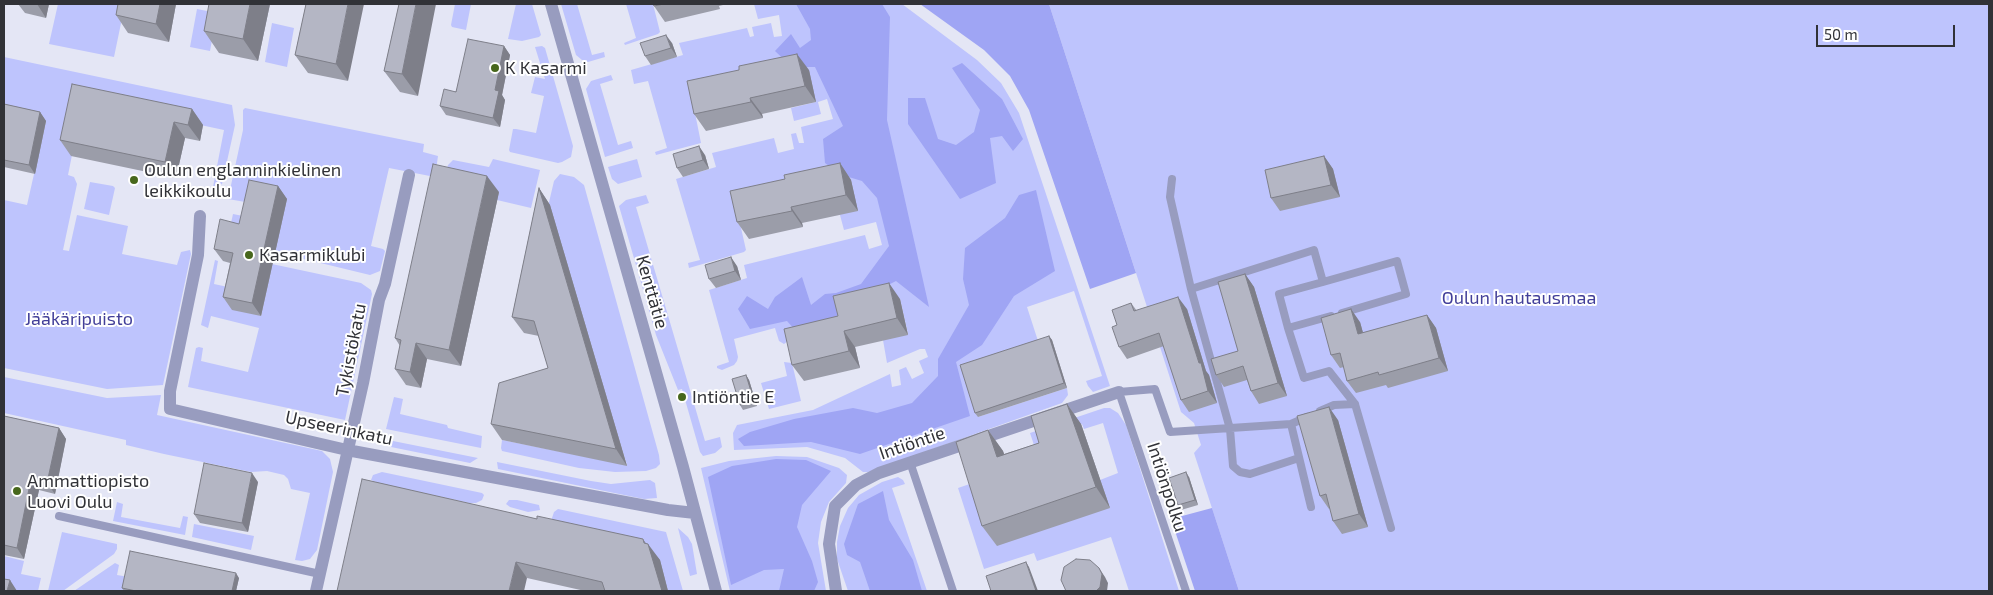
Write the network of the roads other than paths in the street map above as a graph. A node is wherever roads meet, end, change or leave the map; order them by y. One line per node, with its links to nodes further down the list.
1 (551, 4): 16 (street, Kenttätie)
2 (409, 175): 12 (street, Tykistökatu)
3 (1172, 179): 6 (lane)
4 (200, 216): 12 (street, Upseerinkatu)
5 (1323, 282): 6 (lane); 7 (lane); 7 (lane)
6 (1191, 289): 11 (lane)
7 (1288, 328): 9 (lane)
8 (1119, 392): 11 (lane); 14 (street, Intiöntie); 24 (lane, Intiönpolku)
9 (1355, 404): 10 (lane); 18 (lane)
10 (1291, 424): 11 (lane); 13 (lane)
11 (1230, 429): 13 (lane)
12 (347, 450): 16 (street, Upseerinkatu); 19 (street, Tykistökatu)
13 (1299, 458): 15 (lane)
14 (910, 462): 22 (street, Intiöntie); 23 (lane)
15 (1311, 507)
16 (695, 513): 21 (street, Kenttätie)
17 (60, 516): 19 (lane)
18 (1391, 528)
19 (320, 574): 20 (street, Tykistökatu)
20 (316, 591)
21 (716, 591)
22 (836, 591)
23 (953, 591)
24 (1186, 591)

